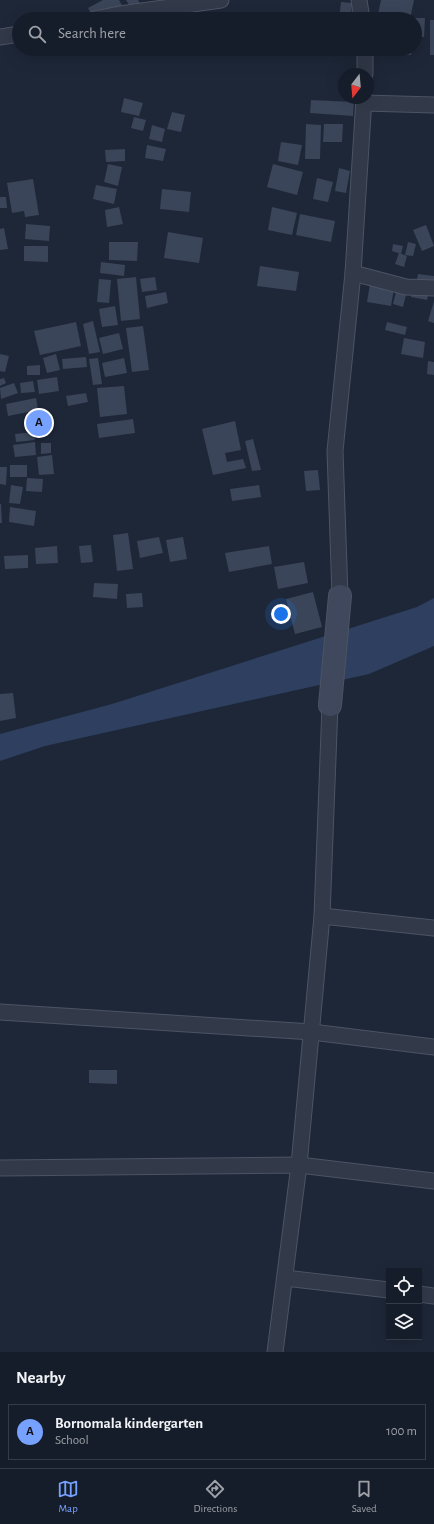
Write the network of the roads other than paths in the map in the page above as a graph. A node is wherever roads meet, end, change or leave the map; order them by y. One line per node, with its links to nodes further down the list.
1 (221, 0): 3 (street)
2 (359, 0): 4 (street)
3 (134, 12)
4 (361, 12)
5 (12, 35): 6 (street)
6 (0, 38)
7 (365, 56): 8 (street)
8 (364, 68)
9 (374, 102): 11 (street)
10 (364, 104): 12 (street)
11 (434, 105)
12 (353, 273): 13 (street); 14 (street)
13 (434, 288)
14 (340, 596): 15 (street)
15 (330, 705): 16 (street)
16 (322, 916): 17 (street); 19 (street)
17 (434, 928)
18 (0, 1012): 19 (street)
19 (312, 1032): 20 (street); 21 (street)
20 (434, 1047)
21 (299, 1165): 22 (street); 23 (street); 24 (street)
22 (0, 1168)
23 (434, 1181)
24 (285, 1278): 25 (street); 28 (street)
25 (386, 1290)
26 (422, 1294): 27 (street)
27 (434, 1296)
28 (275, 1352)

